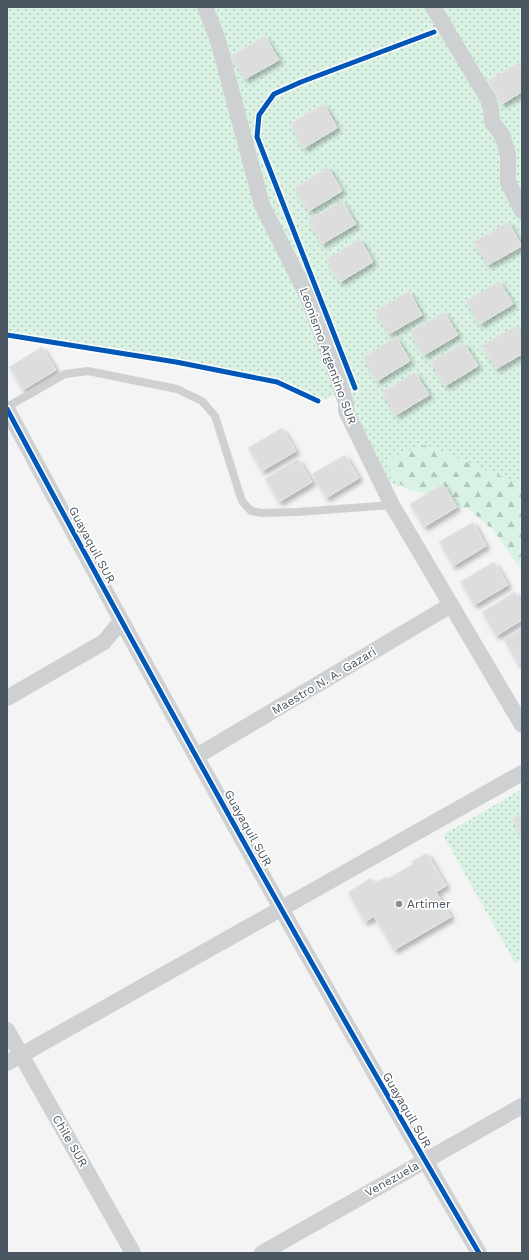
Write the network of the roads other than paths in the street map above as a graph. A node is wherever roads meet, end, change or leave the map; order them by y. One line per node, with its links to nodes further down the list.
1 (205, 7): 5 (street, Leonismo Argentino SUR)
2 (433, 7): 3 (street)
3 (522, 211)
4 (7, 408): 5 (lane); 7 (street, Guayaquil SUR)
5 (392, 505): 6 (street, Leonismo Argentino SUR)
6 (451, 605): 9 (street, Leonismo Argentino SUR); 10 (street, Maestro N. A. Gazari)
7 (121, 621): 8 (street); 10 (street, Guayaquil SUR)
8 (7, 698)
9 (522, 725)
10 (197, 756): 12 (street, Guayaquil SUR)
11 (522, 773): 12 (street)
12 (280, 909): 14 (street); 17 (street, Guayaquil SUR)
13 (7, 1030): 14 (street, Chile SUR)
14 (21, 1055): 15 (street); 18 (street, Chile SUR)
15 (7, 1063)
16 (522, 1106): 17 (street, Venezuela)
17 (424, 1161): 19 (street, Venezuela); 20 (street, Guayaquil SUR)
18 (134, 1253)
19 (262, 1253)
20 (479, 1253)

